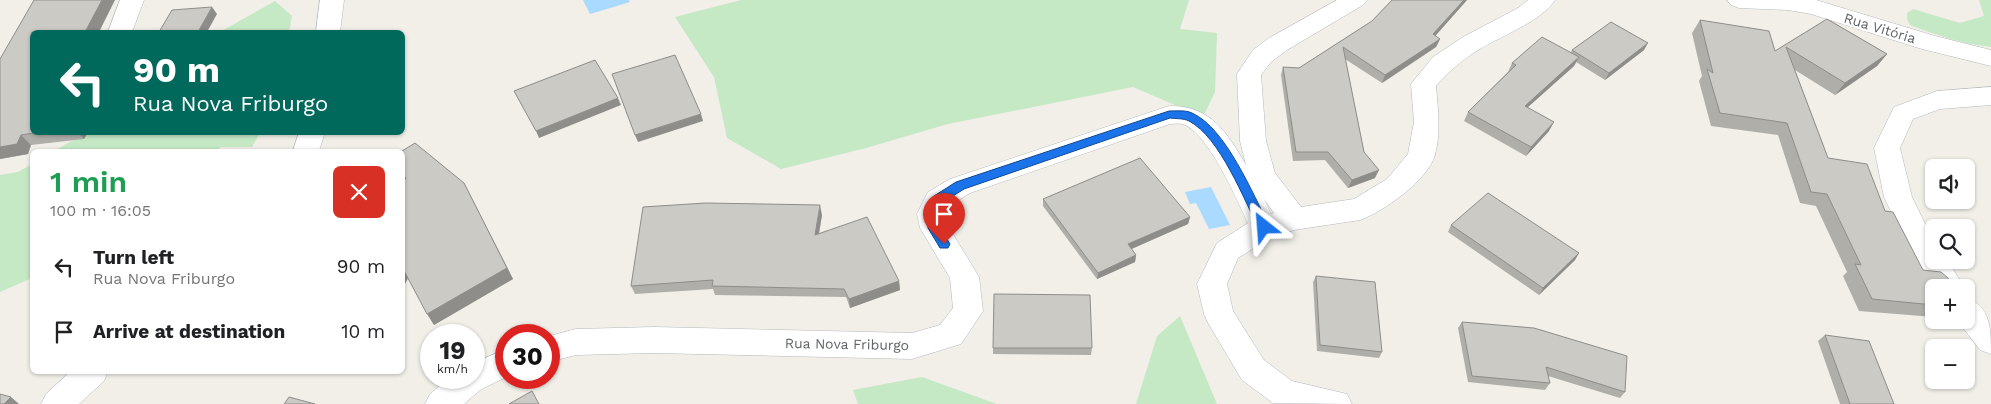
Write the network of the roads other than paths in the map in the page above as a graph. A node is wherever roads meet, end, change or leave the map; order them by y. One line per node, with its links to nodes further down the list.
1 (132, 0): 6 (street)
2 (332, 0): 7 (street)
3 (1355, 0): 12 (street)
4 (1543, 0): 12 (street)
5 (1739, 0): 8 (street, Rua Vitória)
6 (121, 30)
7 (328, 30)
8 (1991, 58)
9 (1991, 96): 14 (street)
10 (311, 135): 11 (street)
11 (307, 149)
12 (1294, 219): 13 (street)
13 (1264, 227): 17 (street, Rua Nova Friburgo); 22 (street)
14 (1945, 279)
15 (1975, 321): 16 (street)
16 (1991, 341)
17 (560, 346)
18 (495, 368): 21 (street)
19 (90, 374): 20 (street)
20 (58, 404)
21 (441, 404)
22 (1336, 404)

